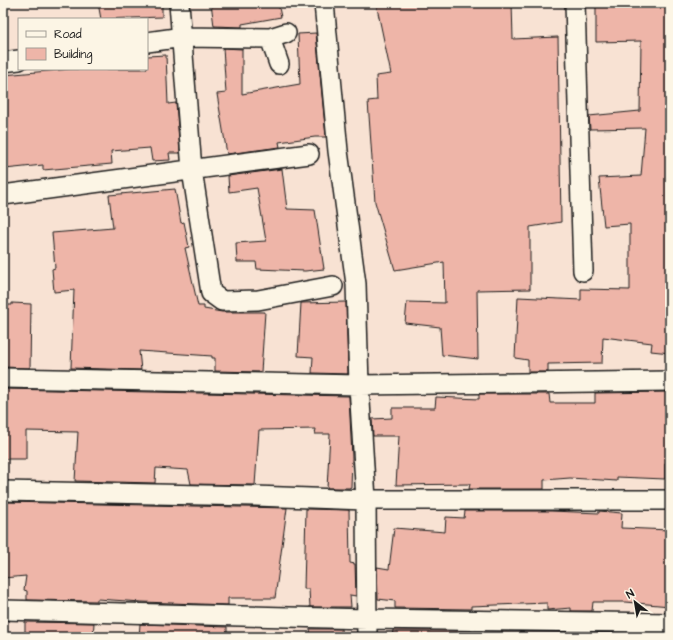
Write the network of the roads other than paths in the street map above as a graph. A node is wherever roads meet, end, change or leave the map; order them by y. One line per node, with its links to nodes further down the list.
1 (179, 3): 4 (street)
2 (324, 3): 16 (street)
3 (575, 3): 12 (street)
4 (183, 37): 5 (street); 8 (street); 10 (street)
5 (148, 42)
6 (18, 60): 7 (street)
7 (3, 62)
8 (279, 64)
9 (309, 154): 10 (street)
10 (192, 170): 11 (street); 13 (street)
11 (3, 195)
12 (583, 271)
13 (333, 286)
14 (3, 378): 16 (street)
15 (670, 381): 16 (street)
16 (359, 385): 18 (street)
17 (3, 491): 18 (street)
18 (366, 500): 19 (street); 22 (street)
19 (670, 500)
20 (3, 610): 22 (street)
21 (670, 623): 22 (street)
22 (367, 628)

